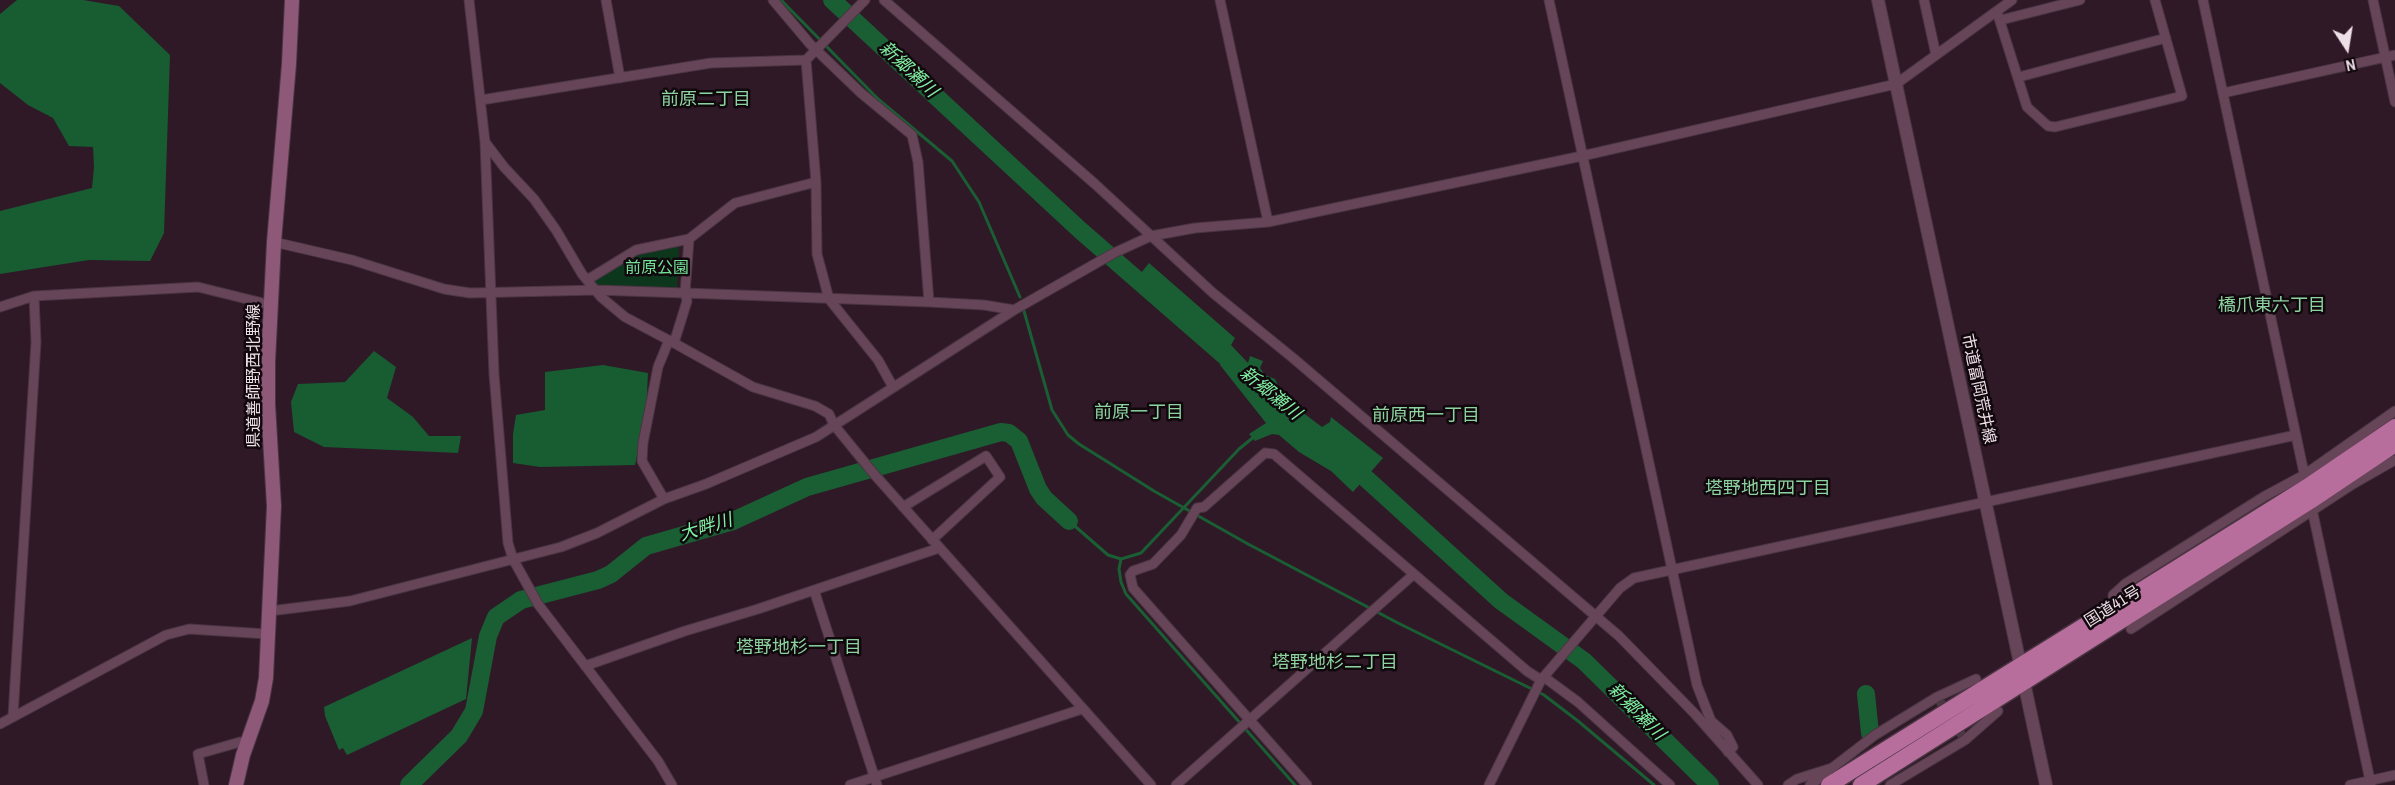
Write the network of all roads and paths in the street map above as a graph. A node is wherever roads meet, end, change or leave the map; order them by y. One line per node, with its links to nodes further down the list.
1 (292, 0): 34 (main road, 県道善師野西北野線)
2 (469, 0): 26 (street)
3 (606, 0): 23 (street)
4 (773, 0): 18 (street)
5 (865, 0): 18 (street)
6 (884, 0): 32 (street)
7 (1220, 0): 31 (street)
8 (1549, 0): 29 (street)
9 (1878, 0): 24 (street, 市道富岡荒井線)
10 (1924, 0): 19 (street)
11 (2012, 0): 16 (street)
12 (2080, 0): 16 (street)
13 (2156, 0): 17 (street)
14 (2203, 0): 25 (street)
15 (2373, 0): 20 (street)
16 (1999, 16): 19 (street); 22 (street)
17 (2166, 38): 22 (street); 22 (street)
18 (816, 49): 21 (street); 41 (street)
19 (1936, 55): 24 (street)
20 (2390, 56): 25 (street); 27 (street)
21 (807, 60): 23 (street); 30 (street)
22 (2019, 77)
23 (620, 78): 26 (street)
24 (1896, 84): 29 (street); 55 (street, 市道富岡荒井線)
25 (2223, 93): 50 (street)
26 (481, 100): 28 (street)
27 (2395, 102)
28 (485, 142): 35 (street); 37 (street)
29 (1582, 156): 31 (street); 60 (street)
30 (816, 182): 33 (street); 40 (street)
31 (1268, 222): 32 (street)
32 (1151, 236): 44 (street); 64 (street)
33 (689, 238): 35 (street); 38 (street)
34 (274, 242): 37 (street); 42 (main road, 県道善師野西北野線)
35 (587, 280): 36 (street)
36 (596, 290): 37 (street); 38 (street); 45 (street)
37 (490, 292): 59 (street)
38 (685, 293): 40 (street); 45 (street)
39 (33, 296): 42 (street); 43 (street); 73 (street)
40 (829, 298): 41 (street); 46 (street)
41 (929, 302): 44 (street)
42 (271, 305): 63 (main road, 県道善師野西北野線)
43 (0, 307)
44 (1014, 310): 46 (street)
45 (672, 342): 48 (street); 54 (street)
46 (893, 387): 48 (street)
47 (2395, 411): 53 (street)
48 (834, 425): 54 (street); 56 (street)
49 (2395, 427): 53 (highway, 国道41号)
50 (2296, 435): 53 (street); 55 (street)
51 (2395, 444): 53 (highway, 国道41号)
52 (2395, 460): 53 (street)
53 (2308, 494): 65 (street); 68 (highway, 国道41号); 68 (highway, 国道41号); 81 (street)
54 (664, 499): 59 (street)
55 (1985, 503): 60 (street); 68 (street, 市道富岡荒井線)
56 (903, 507): 57 (street); 57 (street)
57 (932, 540): 58 (street)
58 (939, 548): 62 (street); 71 (street)
59 (513, 559): 63 (street); 67 (street)
60 (1671, 571): 64 (street); 77 (street)
61 (1414, 574): 70 (street); 74 (street); 74 (street)
62 (814, 590): 67 (street); 80 (street)
63 (270, 611): 66 (main road, 県道善師野西北野線)
64 (1596, 617): 70 (street); 77 (street)
65 (2131, 629)
66 (267, 634): 73 (street); 76 (main road, 県道善師野西北野線)
67 (585, 666): 84 (street)
68 (2022, 674): 79 (highway, 国道41号); 94 (highway, 国道41号); 96 (street, 市道富岡荒井線)
69 (1976, 679): 79 (street)
70 (1541, 681): 89 (street); 90 (street)
71 (1082, 710): 80 (street); 86 (street)
72 (1998, 711): 95 (street)
73 (13, 716): 75 (street)
74 (1249, 720): 87 (street); 88 (street)
75 (0, 724)
76 (248, 742): 82 (street); 83 (main road, 県道善師野西北野線)
77 (1728, 752): 91 (street)
78 (2395, 775): 81 (street)
79 (1830, 777): 92 (street); 93 (street)
80 (876, 781): 85 (street)
81 (2371, 783): 97 (street)
82 (204, 785)
83 (236, 785)
84 (672, 785)
85 (850, 785)
86 (1151, 785)
87 (1176, 785)
88 (1307, 785)
89 (1488, 785)
90 (1670, 785)
91 (1758, 785)
92 (1788, 785)
93 (1810, 785)
94 (1861, 785)
95 (1890, 785)
96 (2046, 785)
97 (2350, 785)

